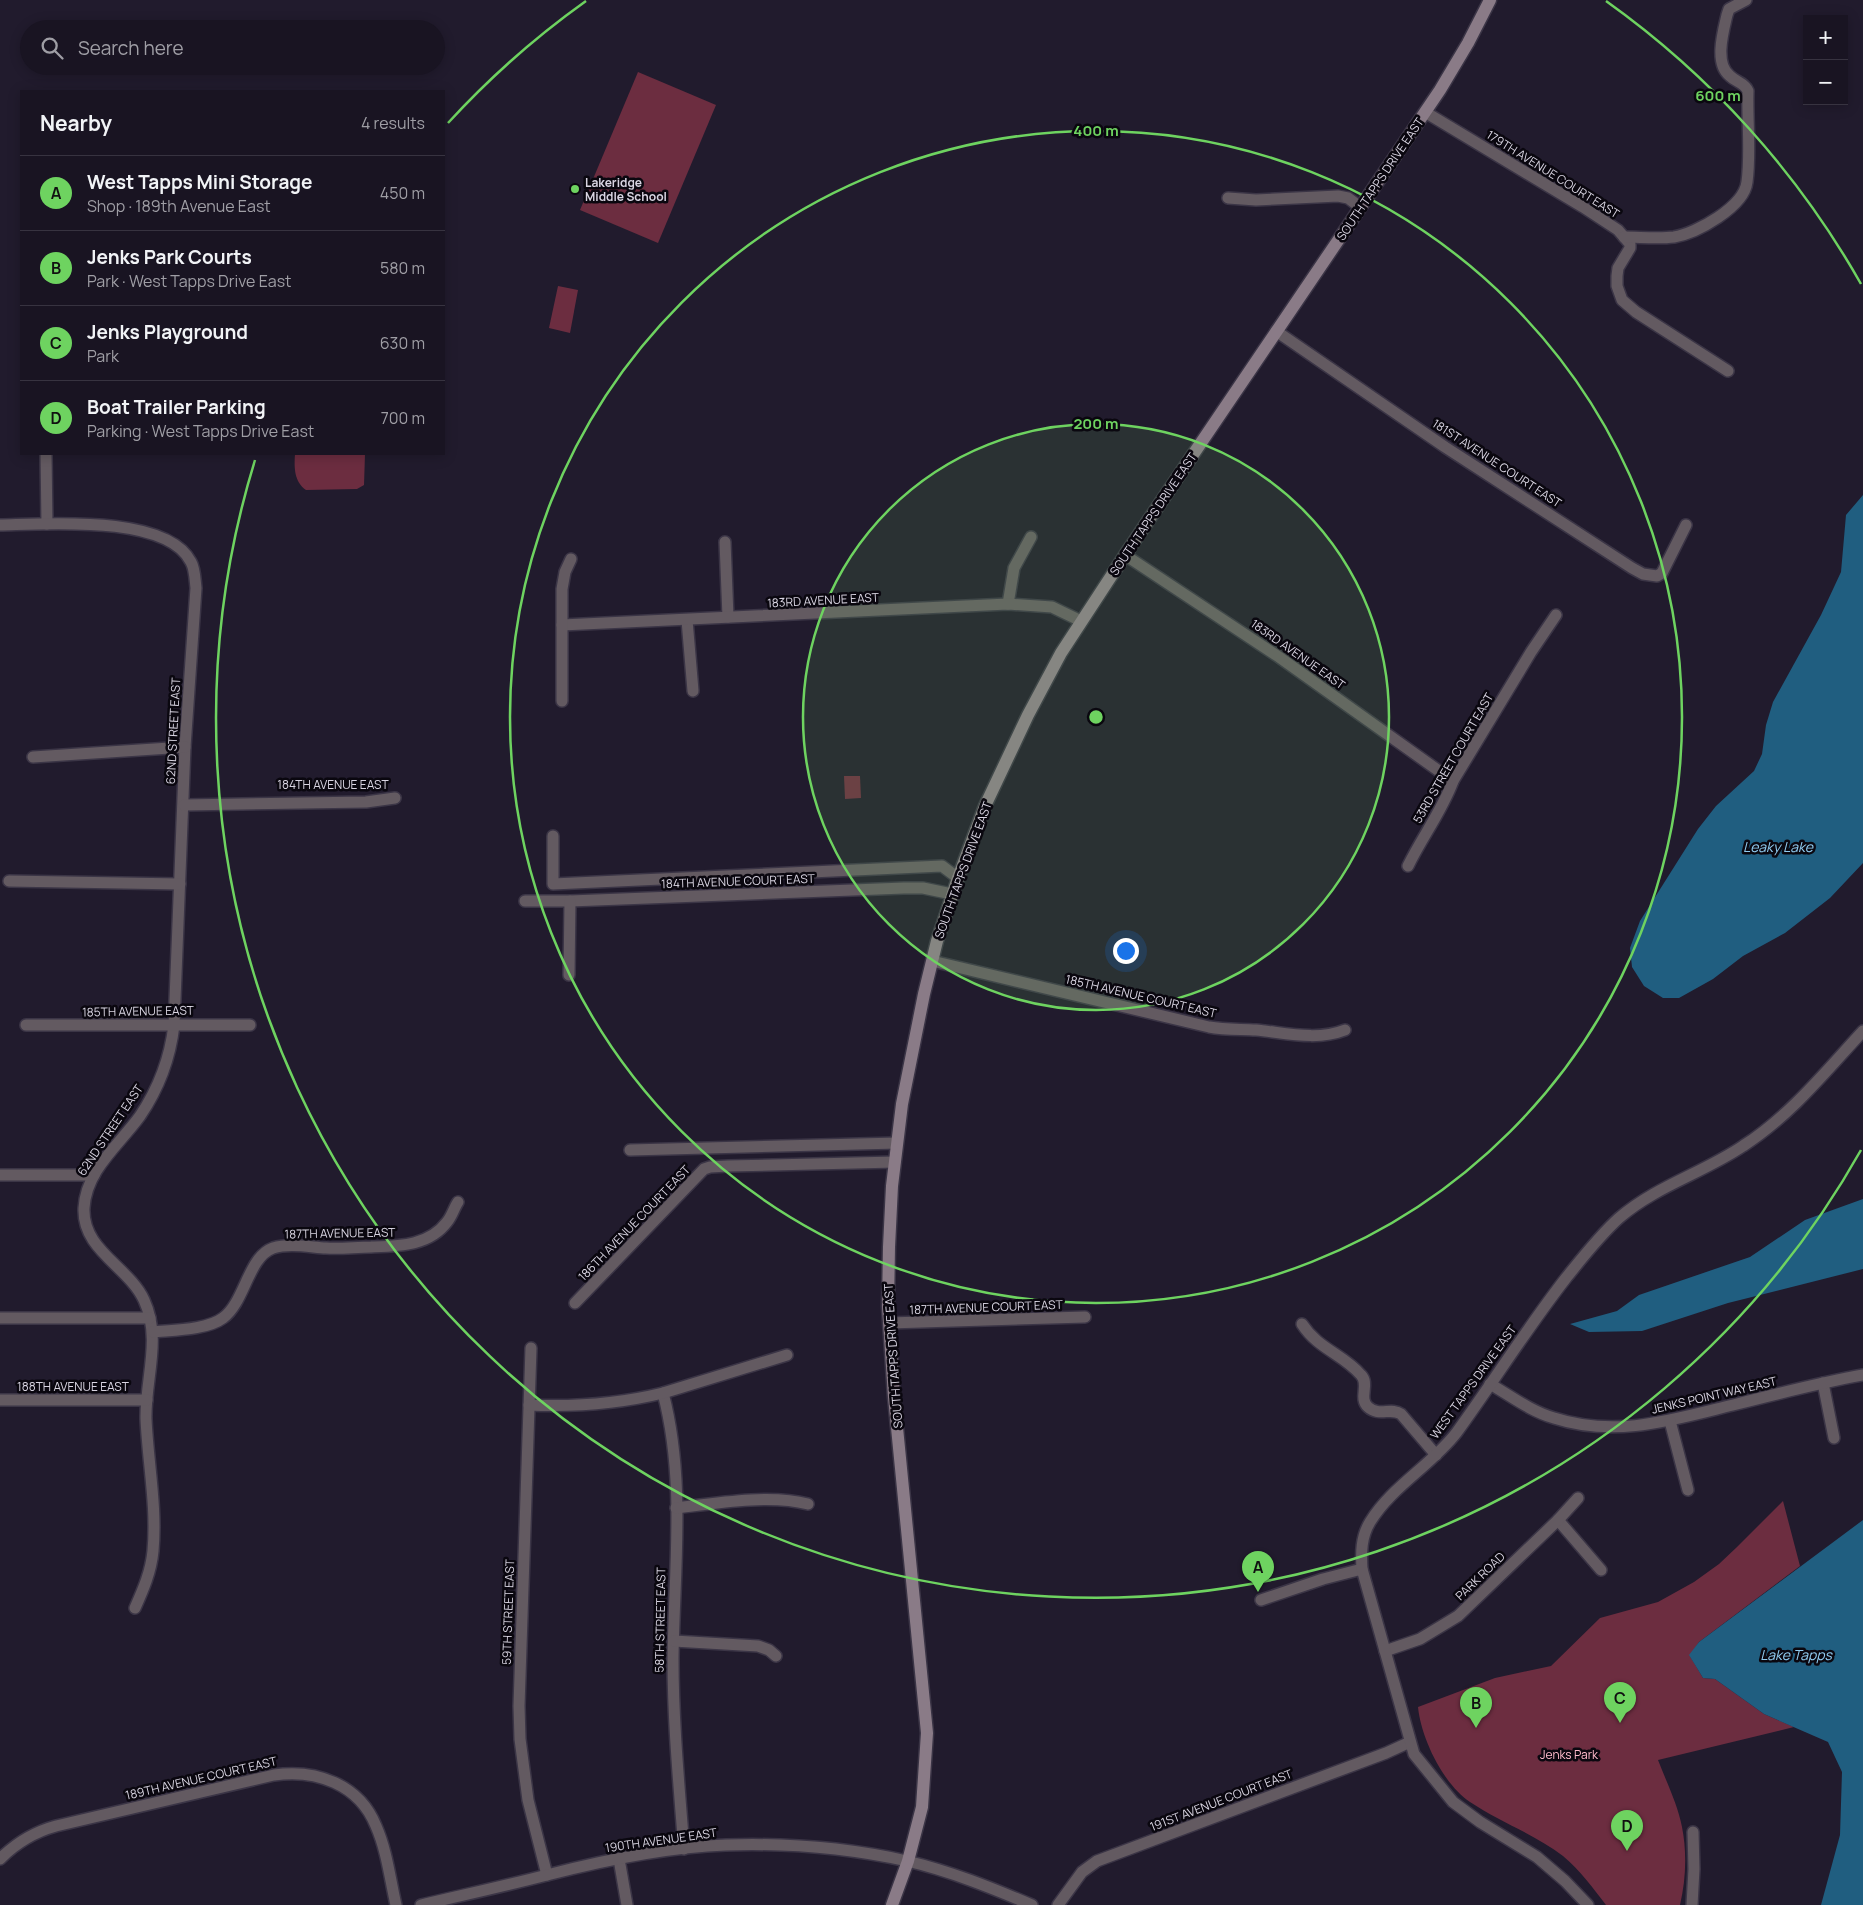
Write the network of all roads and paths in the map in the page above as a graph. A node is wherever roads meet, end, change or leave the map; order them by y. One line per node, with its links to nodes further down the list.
1 (1490, 0): 3 (street, SOUTH TAPPS DRIVE EAST)
2 (1746, 0): 6 (street)
3 (1425, 112): 5 (street, SOUTH TAPPS DRIVE EAST); 6 (street, 179TH AVENUE COURT EAST)
4 (1228, 198): 5 (street)
5 (1360, 207): 7 (street, SOUTH TAPPS DRIVE EAST)
6 (1624, 237): 8 (street, 179TH AVENUE COURT EAST)
7 (1276, 331): 12 (street, 181ST AVENUE COURT EAST); 15 (street, SOUTH TAPPS DRIVE EAST)
8 (1728, 371)
9 (46, 455): 10 (street)
10 (48, 524): 11 (street); 25 (street, 62ND STREET EAST)
11 (0, 525)
12 (1686, 525)
13 (1030, 537): 17 (street)
14 (726, 542): 19 (street)
15 (1125, 555): 21 (street, SOUTH TAPPS DRIVE EAST); 27 (street, 183RD AVENUE EAST)
16 (571, 559): 22 (street)
17 (1008, 604): 19 (street, 183RD AVENUE EAST); 21 (street, 183RD AVENUE EAST)
18 (1556, 615): 27 (street, 53RD STREET COURT EAST)
19 (728, 617): 20 (street, 183RD AVENUE EAST)
20 (688, 620): 22 (street, 183RD AVENUE EAST); 23 (street)
21 (1081, 621): 31 (street, SOUTH TAPPS DRIVE EAST)
22 (562, 625): 24 (street)
23 (693, 691)
24 (562, 701)
25 (185, 747): 26 (street); 28 (street, 62ND STREET EAST)
26 (33, 757)
27 (1453, 780): 30 (street, 53RD STREET COURT EAST)
28 (184, 802): 28 (street, 184TH AVENUE EAST); 33 (street, 62ND STREET EAST)
29 (553, 836): 31 (street)
30 (1408, 866)
31 (958, 878): 34 (street, SOUTH TAPPS DRIVE EAST)
32 (10, 881): 33 (street)
33 (180, 884): 40 (street, 62ND STREET EAST)
34 (952, 894): 36 (street, 184TH AVENUE COURT EAST); 37 (street, SOUTH TAPPS DRIVE EAST)
35 (525, 901): 36 (street, 184TH AVENUE COURT EAST)
36 (570, 901): 38 (street)
37 (932, 960): 42 (street, 185TH AVENUE COURT EAST); 44 (street, SOUTH TAPPS DRIVE EAST)
38 (569, 975)
39 (26, 1025): 40 (street, 185TH AVENUE EAST)
40 (174, 1025): 41 (street, 185TH AVENUE EAST); 48 (street, 62ND STREET EAST)
41 (250, 1025)
42 (1346, 1030)
43 (1863, 1031): 61 (street, WEST TAPPS DRIVE EAST)
44 (896, 1143): 45 (street, 186TH AVENUE COURT EAST); 46 (street, SOUTH TAPPS DRIVE EAST)
45 (630, 1150)
46 (895, 1162): 50 (street, 186TH AVENUE COURT EAST); 54 (street, SOUTH TAPPS DRIVE EAST)
47 (0, 1175): 48 (street)
48 (94, 1175): 53 (street, 62ND STREET EAST)
49 (458, 1202): 56 (street, 187TH AVENUE EAST)
50 (575, 1303)
51 (1085, 1317): 54 (street, 187TH AVENUE COURT EAST)
52 (0, 1318): 53 (street)
53 (150, 1318): 56 (street, 62ND STREET EAST)
54 (889, 1323): 86 (street, SOUTH TAPPS DRIVE EAST)
55 (1302, 1324): 68 (street)
56 (153, 1332): 64 (street, 62ND STREET EAST)
57 (531, 1348): 65 (street, 59TH STREET EAST)
58 (787, 1355): 62 (street)
59 (1863, 1375): 60 (street, JENKS POINT WAY EAST)
60 (1823, 1383): 66 (street, JENKS POINT WAY EAST); 67 (street)
61 (1490, 1384): 66 (street, JENKS POINT WAY EAST); 68 (street, WEST TAPPS DRIVE EAST)
62 (662, 1394): 65 (street); 72 (street, 58TH STREET EAST)
63 (0, 1400): 64 (street, 188TH AVENUE EAST)
64 (147, 1400): 77 (street, 62ND STREET EAST)
65 (529, 1405): 87 (street, 59TH STREET EAST)
66 (1670, 1421): 69 (street)
67 (1834, 1438)
68 (1436, 1455): 74 (street, WEST TAPPS DRIVE EAST)
69 (1688, 1490)
70 (1578, 1498): 73 (street, PARK ROAD)
71 (808, 1504): 72 (street)
72 (676, 1508): 78 (street, 58TH STREET EAST)
73 (1558, 1520): 75 (street); 79 (street, PARK ROAD)
74 (1362, 1569): 76 (street); 79 (street, WEST TAPPS DRIVE EAST)
75 (1601, 1570)
76 (1261, 1600)
77 (135, 1608)
78 (674, 1641): 80 (street); 83 (street, 58TH STREET EAST)
79 (1385, 1651): 81 (street, WEST TAPPS DRIVE EAST)
80 (776, 1656)
81 (1410, 1742): 93 (street, 191ST AVENUE COURT EAST); 94 (street, WEST TAPPS DRIVE EAST)
82 (1693, 1832): 95 (street)
83 (684, 1848): 85 (street, 190TH AVENUE EAST); 86 (street, 190TH AVENUE EAST)
84 (0, 1859): 88 (street, 189TH AVENUE COURT EAST)
85 (619, 1859): 87 (street, 190TH AVENUE EAST); 90 (street)
86 (908, 1862): 91 (street, SOUTH TAPPS DRIVE EAST); 92 (street, 190TH AVENUE EAST)
87 (547, 1875): 89 (street, 190TH AVENUE EAST)
88 (396, 1905)
89 (422, 1905)
90 (627, 1905)
91 (892, 1905)
92 (1032, 1905)
93 (1058, 1905)
94 (1588, 1905)
95 (1692, 1905)

